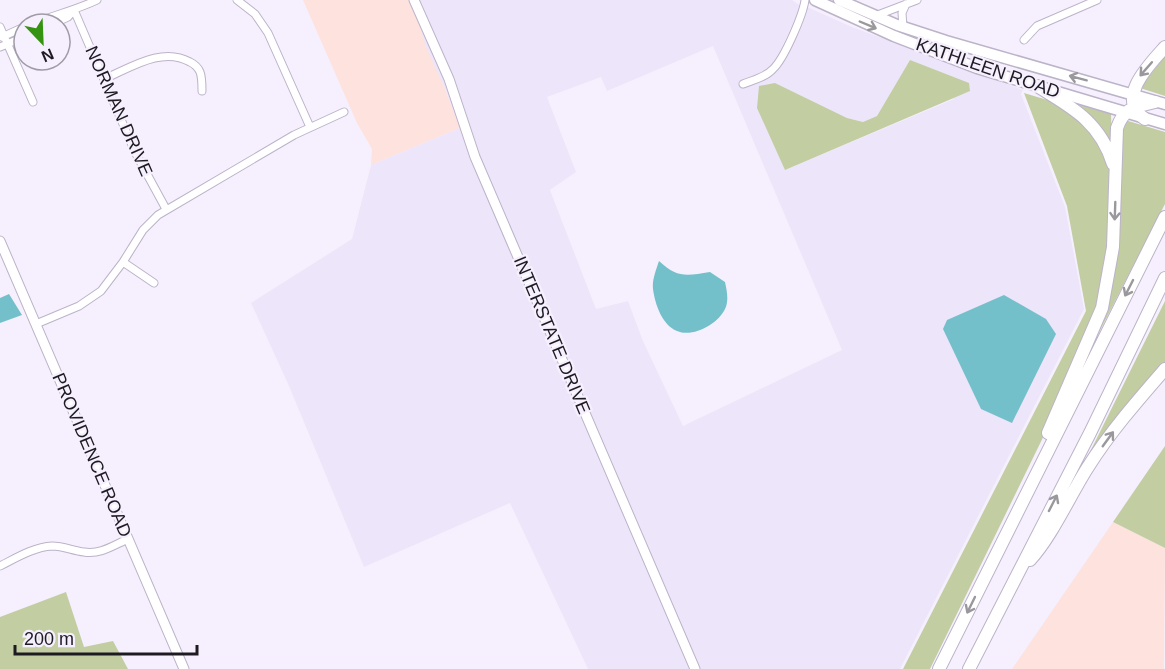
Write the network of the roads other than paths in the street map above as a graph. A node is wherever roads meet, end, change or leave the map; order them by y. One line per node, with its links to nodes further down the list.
1 (97, 0): 10 (street)
2 (237, 0): 30 (street)
3 (414, 0): 45 (street, INTERSTATE DRIVE)
4 (805, 0): 21 (street)
5 (815, 0): 22 (main road, KATHLEEN ROAD, one-way to 22)
6 (839, 0): 13 (main road, KATHLEEN ROAD)
7 (917, 0): 9 (street)
8 (1096, 0): 17 (street)
9 (906, 4): 13 (street); 15 (street)
10 (74, 10): 11 (street); 12 (street); 20 (street, NORMAN DRIVE)
11 (59, 12)
12 (72, 12)
13 (875, 16): 15 (main road, KATHLEEN ROAD)
14 (0, 27): 16 (street)
15 (903, 27): 26 (main road, KATHLEEN ROAD, one-way to 15)
16 (2, 37): 18 (street)
17 (1024, 40)
18 (4, 45): 24 (street)
19 (1165, 46): 26 (highway, one-way to 26)
20 (104, 79): 23 (street); 32 (street, NORMAN DRIVE)
21 (743, 84)
22 (1037, 86): 26 (main road, KATHLEEN ROAD); 31 (highway)
23 (202, 91)
24 (33, 102)
25 (1160, 103): 26 (highway)
26 (1131, 105): 28 (highway); 31 (highway)
27 (344, 112): 30 (street)
28 (1145, 119): 29 (main road)
29 (1165, 124)
30 (310, 127): 32 (street)
31 (1116, 177): 41 (highway, one-way to 41)
32 (166, 209): 35 (street)
33 (1165, 217): 41 (highway, one-way to 41)
34 (0, 241): 38 (street, PROVIDENCE ROAD)
35 (123, 262): 37 (street); 38 (street)
36 (1165, 278): 43 (highway, one-way to 36)
37 (154, 283)
38 (36, 324): 40 (street, PROVIDENCE ROAD)
39 (1165, 369): 43 (highway, one-way to 39)
40 (128, 539): 42 (street); 44 (street, PROVIDENCE ROAD)
41 (997, 552): 46 (highway, one-way to 46)
42 (0, 566)
43 (1016, 574): 47 (highway)
44 (184, 669)
45 (695, 669)
46 (939, 669)
47 (969, 669)

